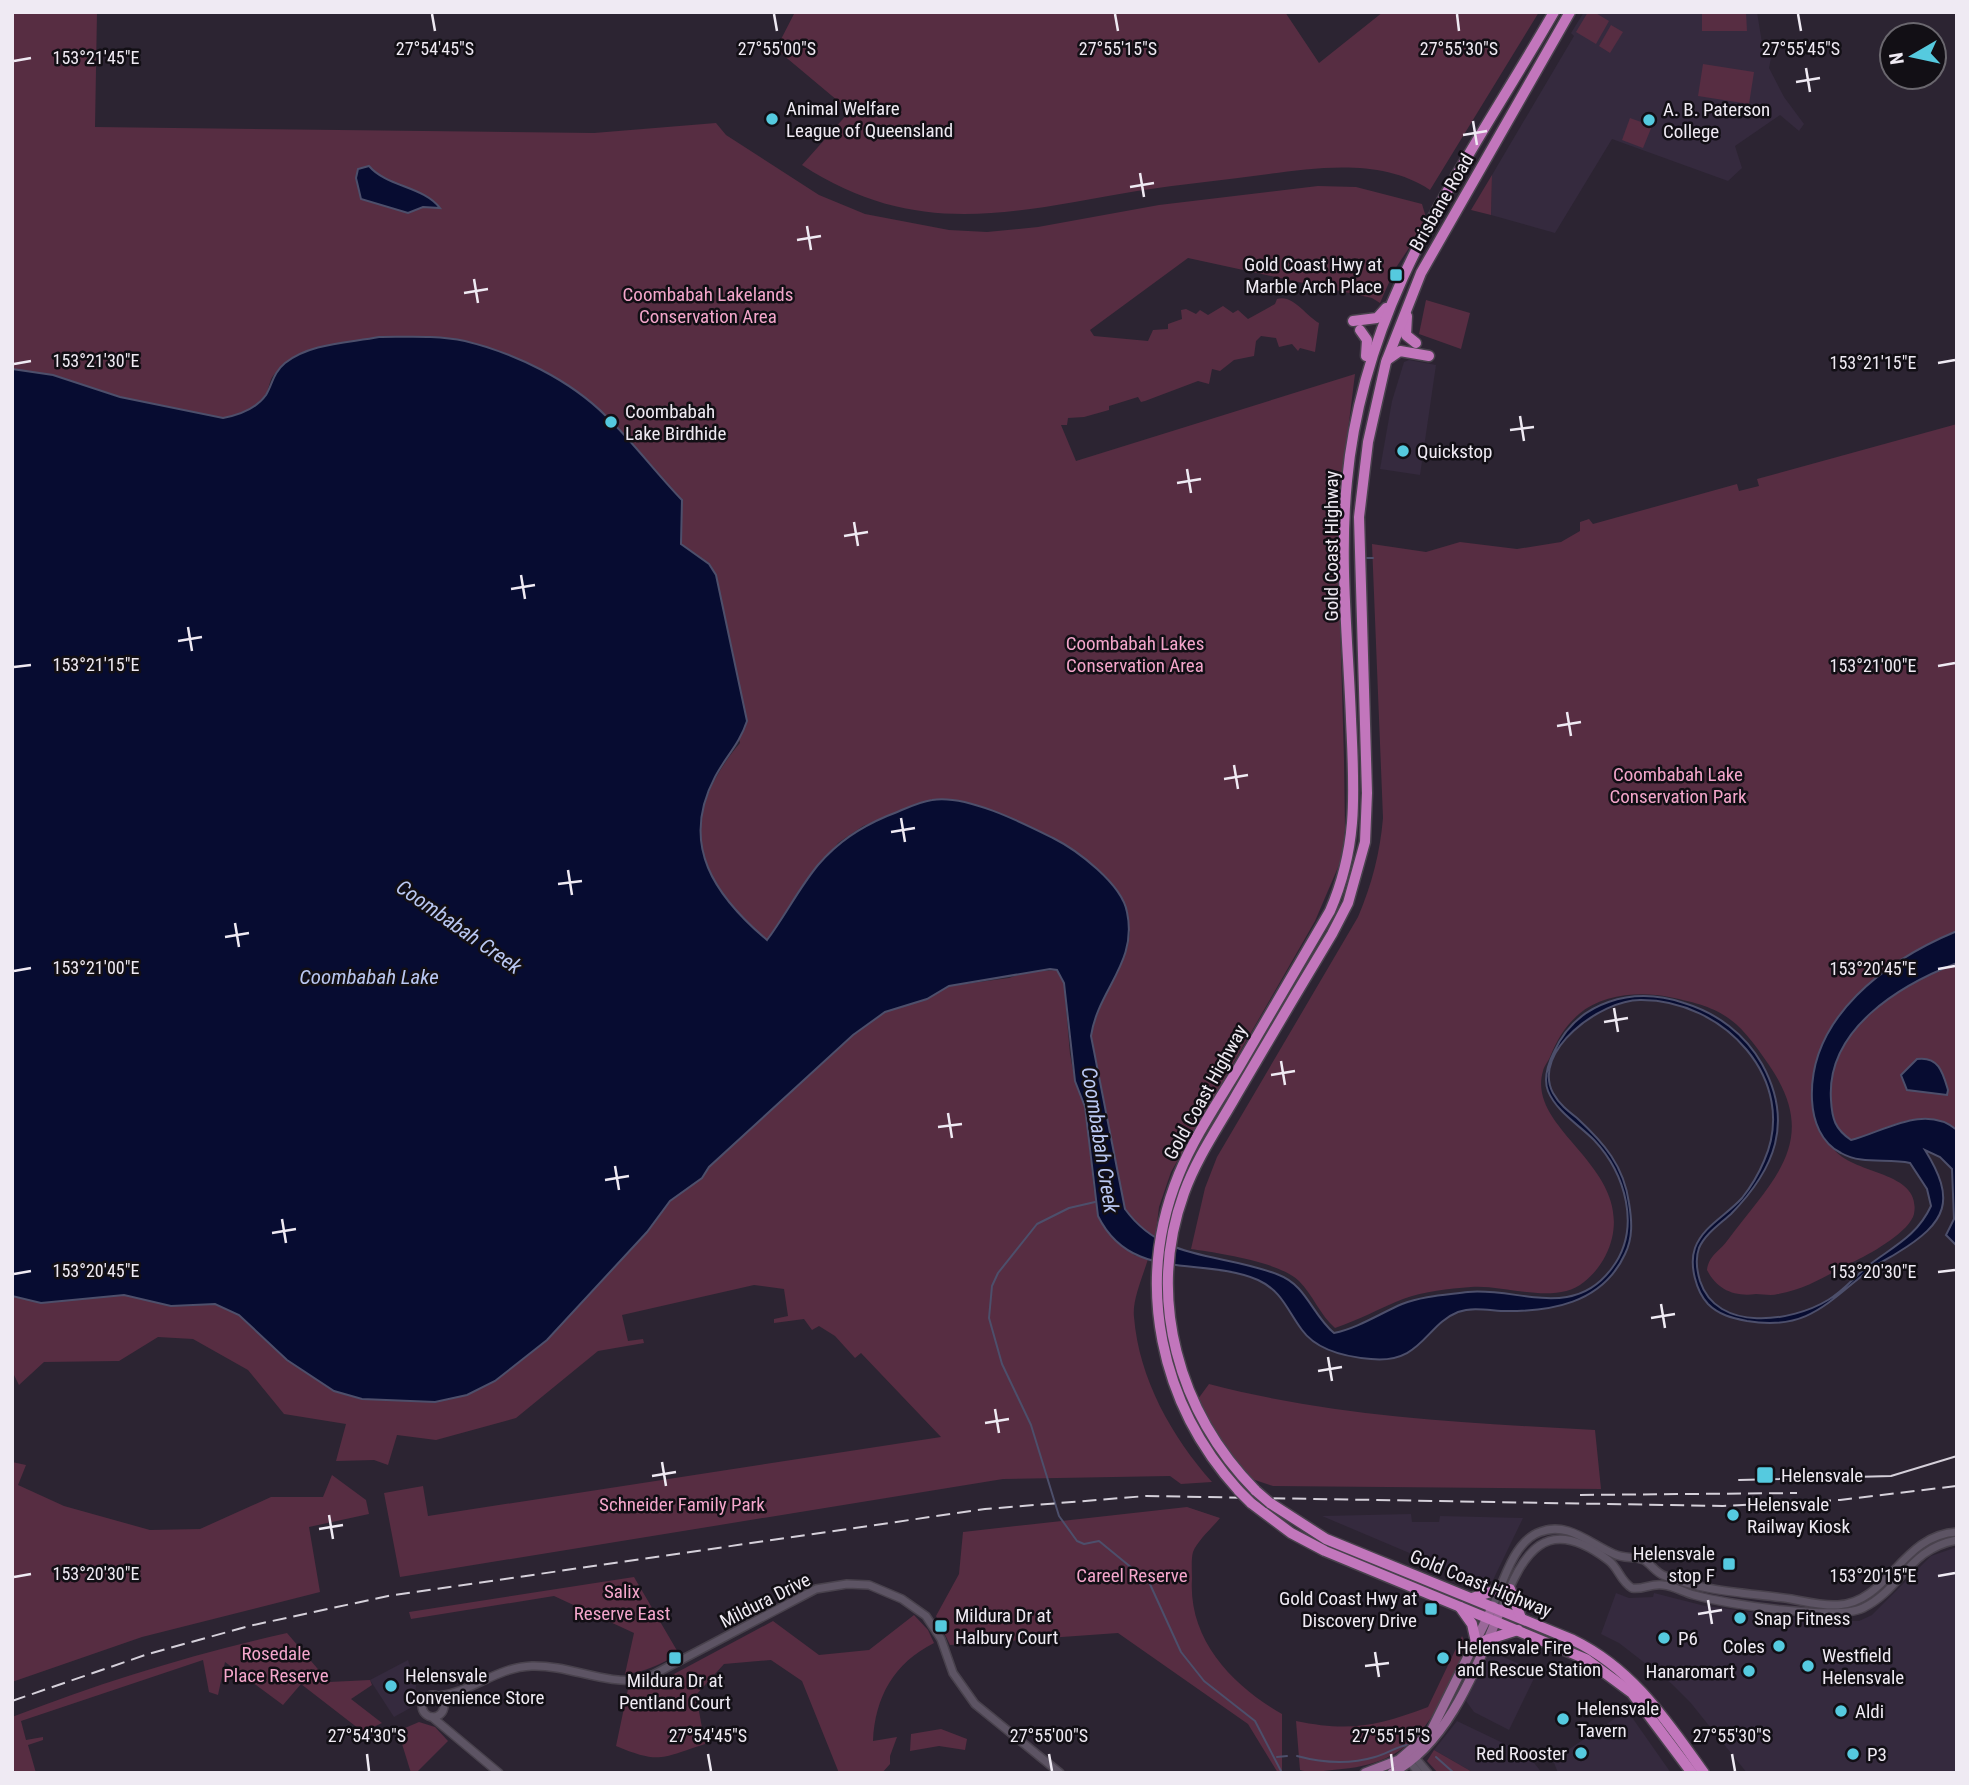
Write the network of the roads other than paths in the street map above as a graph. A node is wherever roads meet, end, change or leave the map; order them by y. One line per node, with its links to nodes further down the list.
1 (1554, 12): 4 (highway, Brisbane Road)
2 (1570, 12): 3 (highway, Brisbane Road)
3 (1435, 247): 8 (highway, Brisbane Road); 9 (highway)
4 (1389, 304): 5 (highway); 7 (highway, Brisbane Road)
5 (1353, 321)
6 (1360, 330): 12 (highway)
7 (1378, 335): 12 (highway, Gold Coast Highway)
8 (1394, 341): 11 (highway, Gold Coast Highway)
9 (1416, 343)
10 (1429, 356): 11 (highway)
11 (1386, 362): 21 (highway, Gold Coast Highway, bridge)
12 (1350, 446): 23 (highway, Gold Coast Highway, bridge)
13 (1957, 1532): 20 (street)
14 (1957, 1540): 22 (street)
15 (1632, 1559): 16 (street); 17 (street); 19 (street)
16 (1651, 1567): 18 (street); 20 (street)
17 (1621, 1573): 18 (street); 19 (street)
18 (1648, 1585): 22 (street)
19 (1505, 1589): 21 (highway); 24 (street); 25 (highway)
20 (1731, 1592): 22 (street)
21 (1472, 1598): 24 (highway, Gold Coast Highway)
22 (1730, 1601)
23 (1460, 1606): 26 (highway, Gold Coast Highway); 28 (highway)
24 (1497, 1608): 25 (highway, Gold Coast Highway); 26 (main road)
25 (1521, 1618): 35 (highway, Gold Coast Highway)
26 (1492, 1619): 27 (highway, Gold Coast Highway); 28 (main road)
27 (1518, 1630): 28 (highway); 42 (highway, Gold Coast Highway)
28 (1481, 1641): 34 (main road)
29 (458, 1693): 30 (street, Mildura Drive); 31 (street, Mildura Drive); 37 (street, Mildura Drive)
30 (439, 1696): 31 (street); 32 (street)
31 (444, 1710): 32 (street); 33 (street)
32 (432, 1717): 33 (street)
33 (448, 1729): 36 (street)
34 (1410, 1757): 38 (main road); 39 (main road); 40 (street); 41 (street)
35 (1695, 1760): 43 (highway, Gold Coast Highway); 44 (highway)
36 (499, 1773)
37 (1060, 1773)
38 (1365, 1773)
39 (1392, 1773)
40 (1419, 1773)
41 (1428, 1773)
42 (1692, 1773)
43 (1704, 1773)
44 (1712, 1773)

